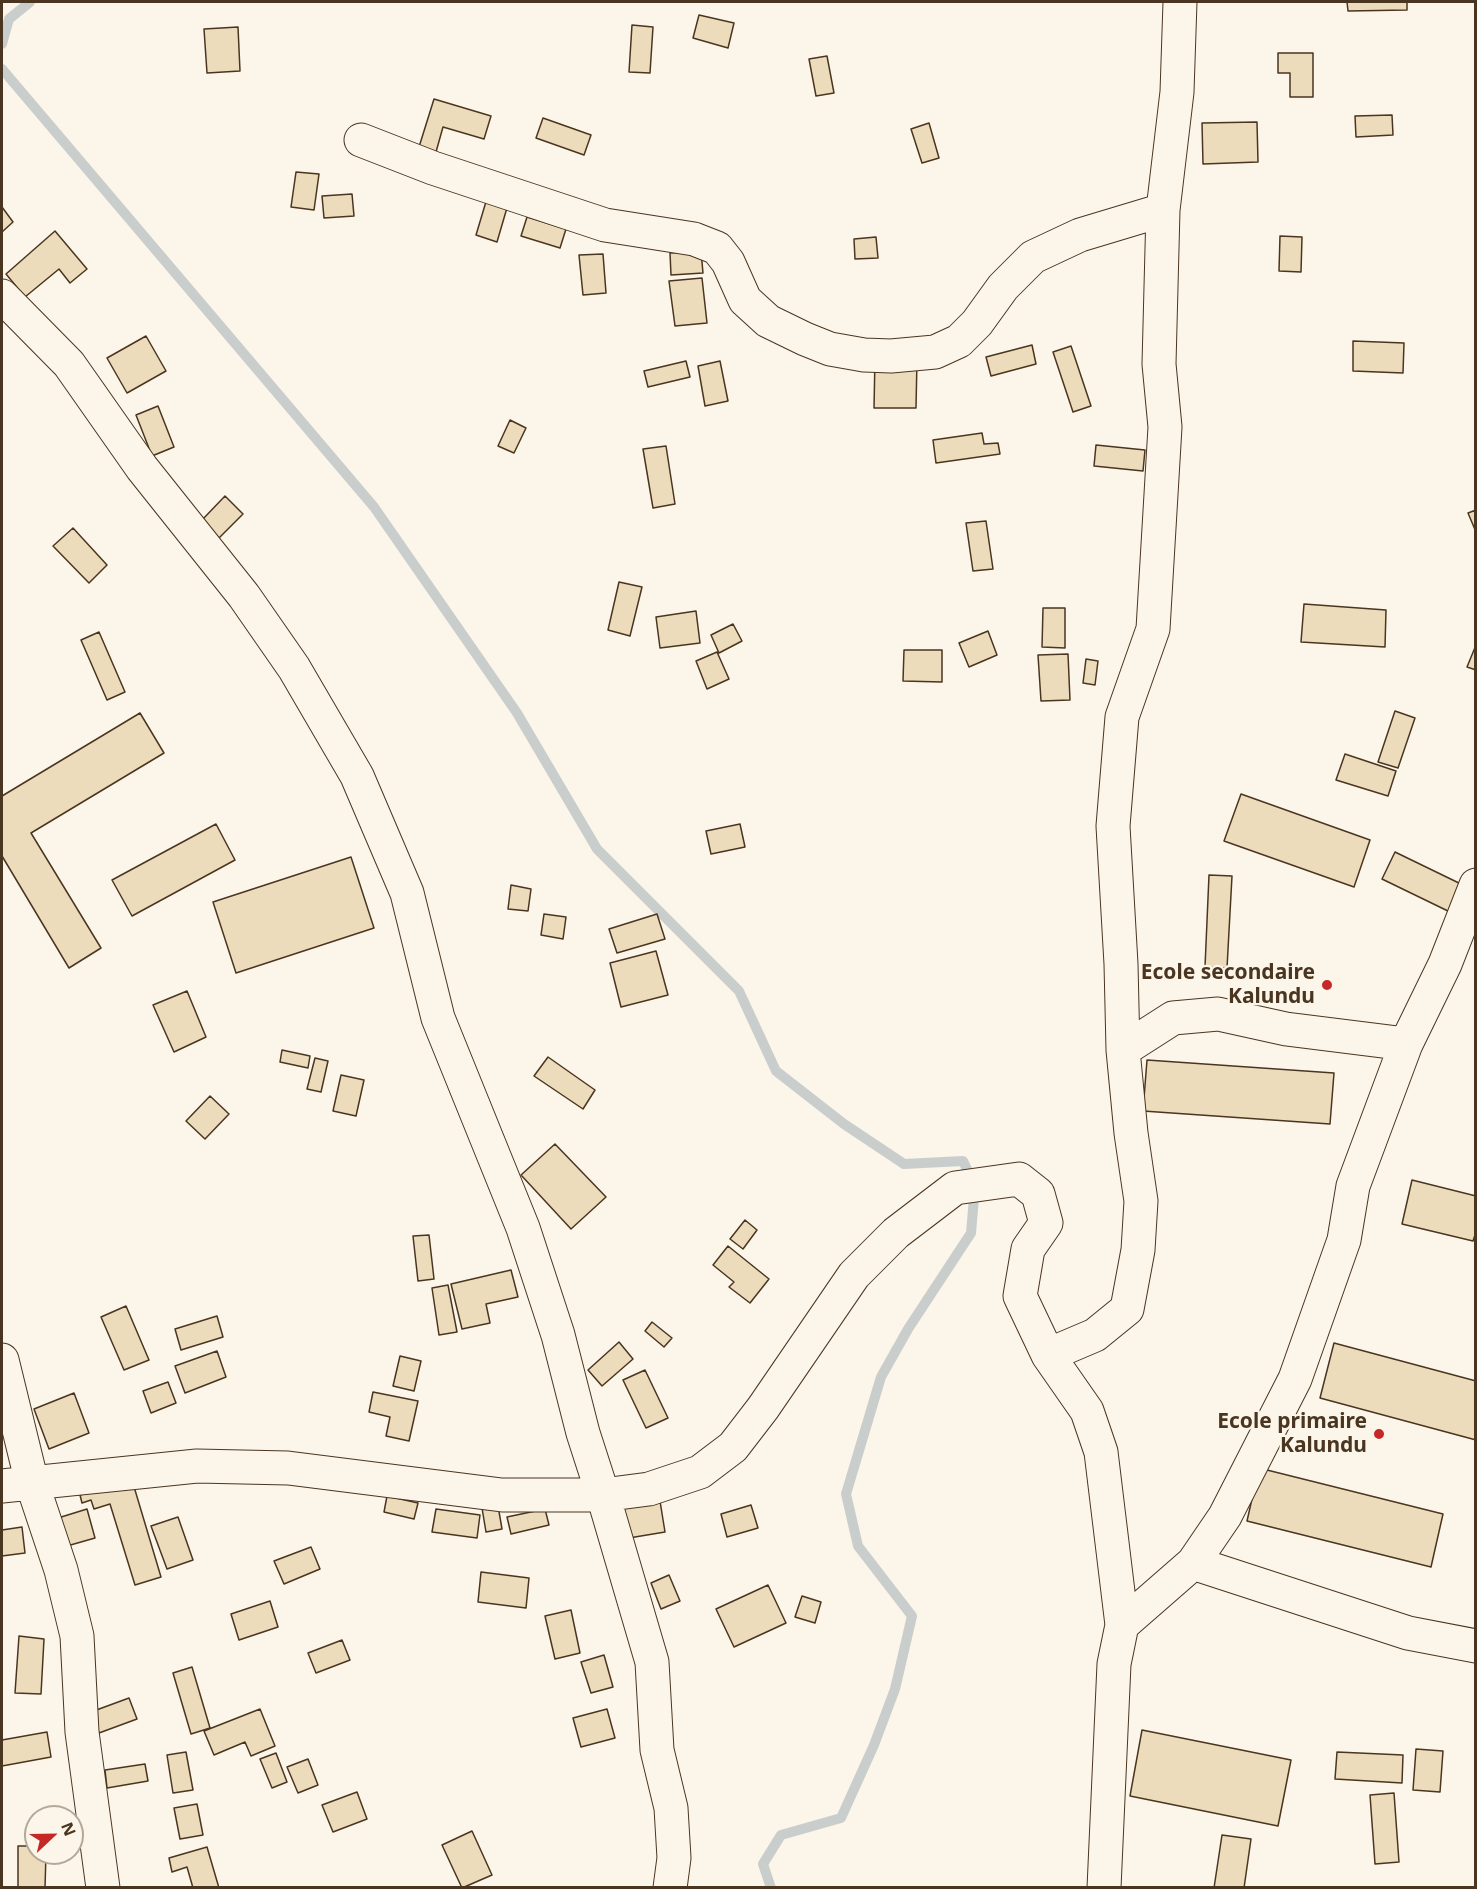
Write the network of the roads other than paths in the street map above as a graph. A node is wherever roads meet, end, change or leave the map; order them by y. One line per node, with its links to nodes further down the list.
1 (1180, 2): 3 (street)
2 (361, 140): 3 (street)
3 (1163, 210): 7 (street)
4 (2, 296): 11 (street)
5 (1476, 885): 6 (street)
6 (1406, 1044): 7 (street); 12 (street)
7 (1123, 1050): 8 (street)
8 (1047, 1355): 11 (street); 13 (street)
9 (2, 1360): 10 (street)
10 (17, 1484): 11 (street); 15 (street)
11 (603, 1495): 16 (street)
12 (1193, 1563): 13 (street); 14 (street)
13 (1122, 1625): 17 (street)
14 (1476, 1646)
15 (103, 1887)
16 (670, 1887)
17 (1104, 1887)

